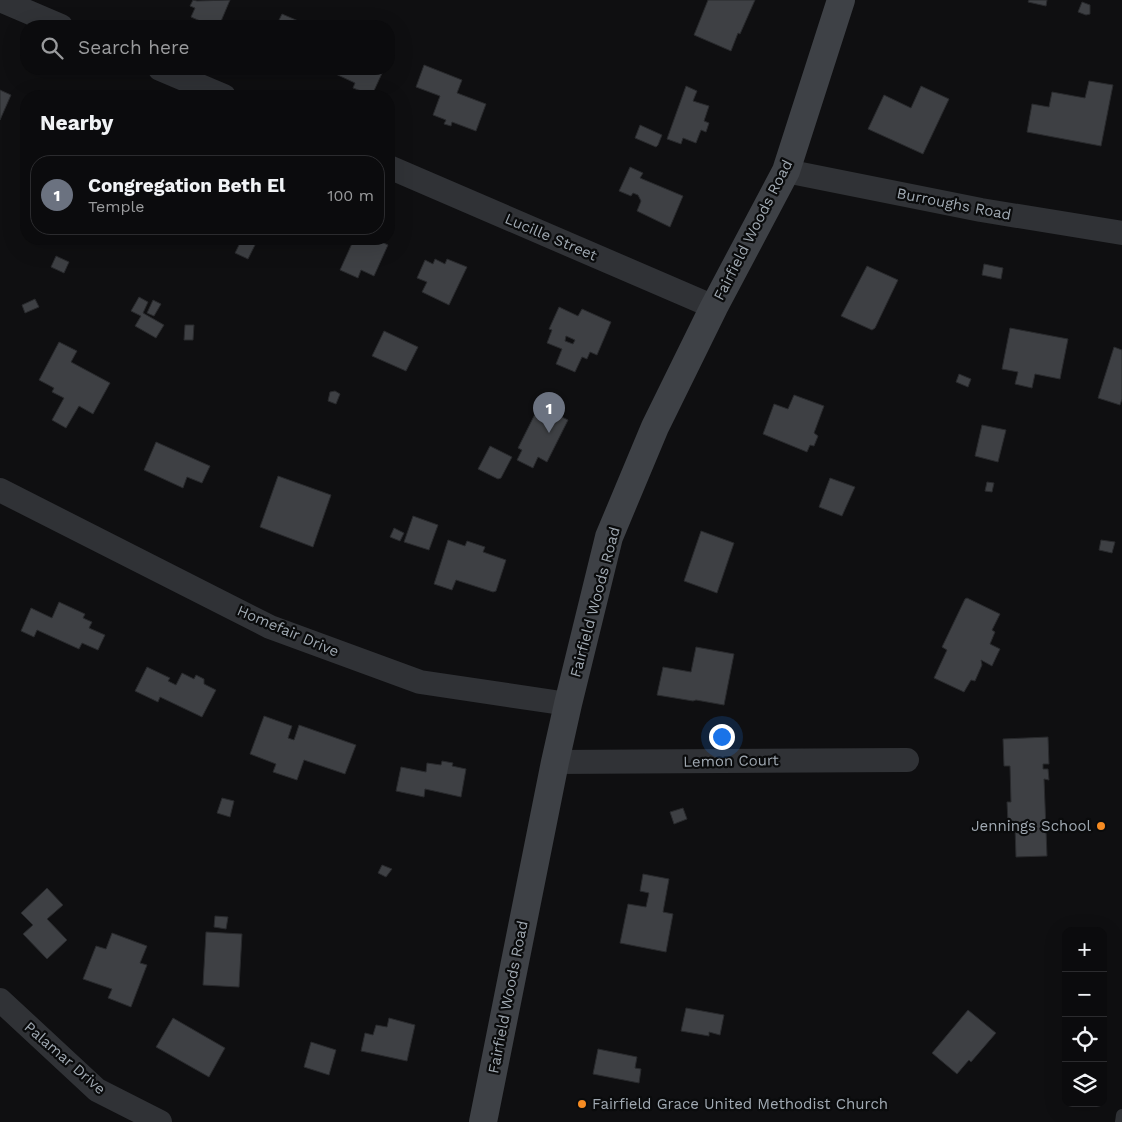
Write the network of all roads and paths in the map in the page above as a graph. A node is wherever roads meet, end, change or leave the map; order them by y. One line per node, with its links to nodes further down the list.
1 (0, 0): 3 (street)
2 (841, 0): 7 (main road, Fairfield Woods Road)
3 (47, 20)
4 (174, 75): 5 (street)
5 (210, 90)
6 (395, 170): 9 (street, Lucille Street)
7 (786, 171): 8 (street, Burroughs Road); 9 (main road, Fairfield Woods Road)
8 (1122, 233)
9 (714, 306): 11 (main road, Fairfield Woods Road)
10 (0, 490): 11 (street, Homefair Drive)
11 (568, 704): 13 (main road, Fairfield Woods Road)
12 (907, 760): 13 (street, Lemon Court)
13 (555, 762): 17 (main road, Fairfield Woods Road)
14 (0, 1000): 16 (street, Palamar Drive)
15 (1122, 1115): 18 (lane)
16 (160, 1122)
17 (483, 1122)
18 (1121, 1122)

